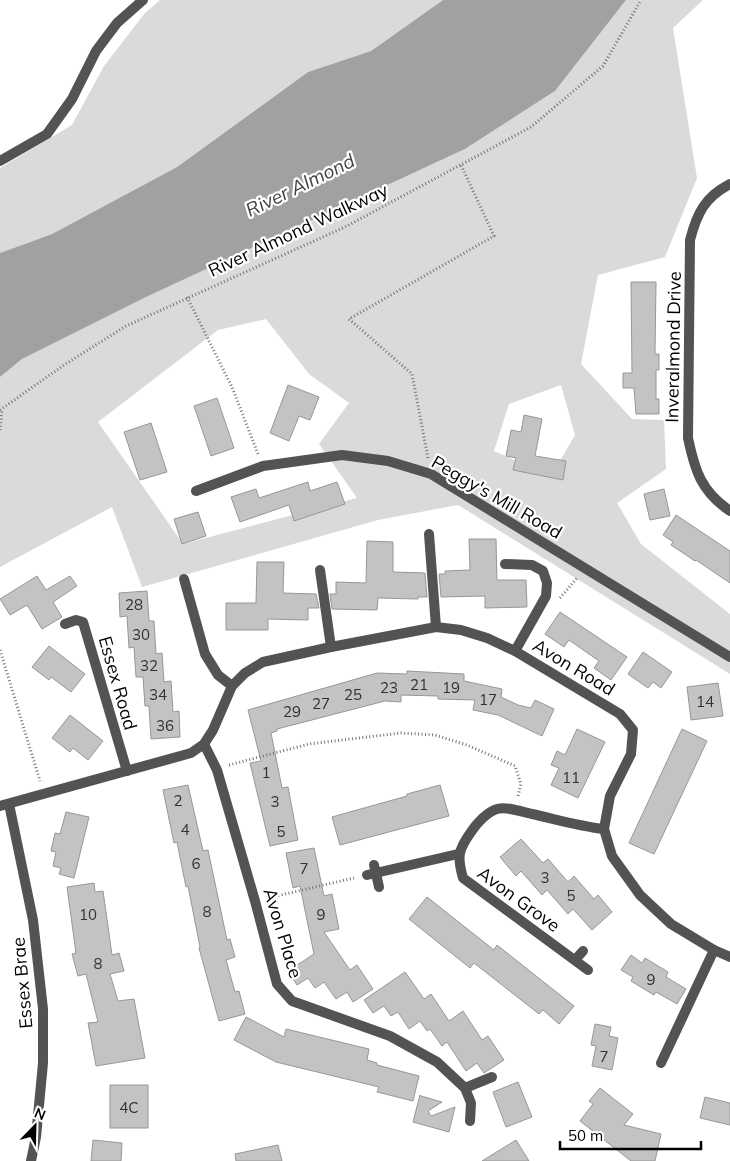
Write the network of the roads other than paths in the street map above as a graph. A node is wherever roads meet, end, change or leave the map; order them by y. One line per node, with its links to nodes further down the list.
1 (143, 0): 2 (street)
2 (0, 161)
3 (730, 184): 5 (street, Inveralmond Drive)
4 (196, 491): 14 (street, Peggy's Mill Road)
5 (730, 511)
6 (429, 534): 11 (street)
7 (505, 564): 13 (street)
8 (320, 570): 12 (street)
9 (184, 579): 15 (street)
10 (65, 624): 17 (street, Essex Road)
11 (436, 627): 12 (street, Avon Road); 13 (street, Avon Road)
12 (331, 647): 15 (street, Avon Road)
13 (515, 651): 19 (street, Avon Road)
14 (730, 657)
15 (232, 686): 16 (street, Avon Road)
16 (204, 744): 17 (street); 29 (street, Avon Place)
17 (127, 771): 18 (street)
18 (4, 805): 31 (street, Essex Brae)
19 (604, 829): 20 (street); 22 (street, Avon Road)
20 (458, 854): 21 (street); 25 (street, Avon Grove)
21 (379, 887)
22 (714, 950): 24 (street, Avon Road); 27 (street)
23 (583, 951): 25 (street)
24 (730, 957)
25 (575, 960): 26 (street, Avon Grove)
26 (588, 970)
27 (661, 1063)
28 (492, 1077): 29 (street)
29 (465, 1088): 30 (street)
30 (470, 1121)
31 (31, 1161)

